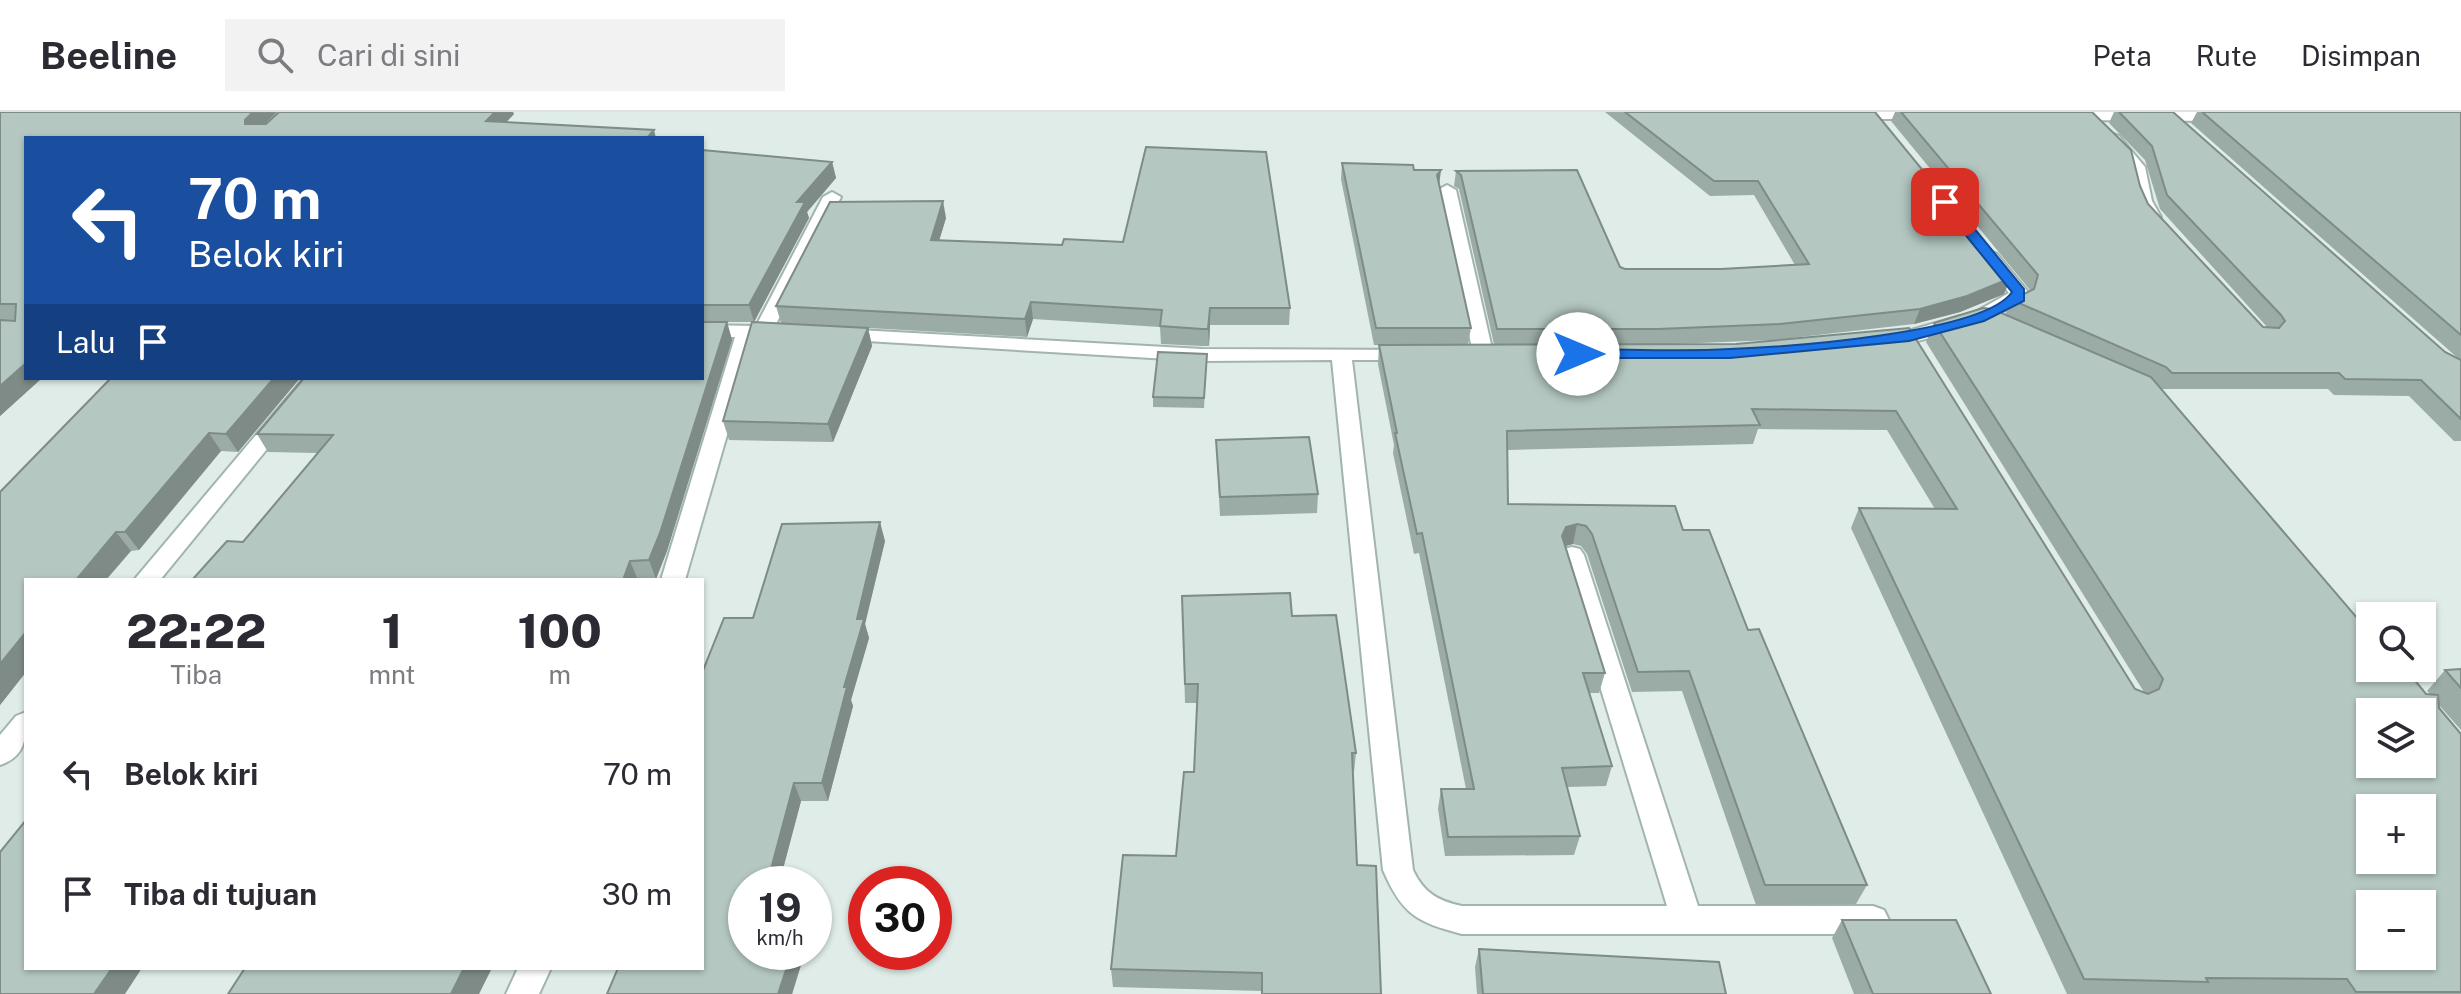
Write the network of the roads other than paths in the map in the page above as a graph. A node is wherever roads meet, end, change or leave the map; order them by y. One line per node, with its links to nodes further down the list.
1 (1827, 114): 2 (street)
2 (1873, 114): 3 (street); 9 (street)
3 (1950, 114)
4 (2167, 114): 6 (street); 7 (street); 8 (street)
5 (2042, 115): 6 (street)
6 (2088, 115): 12 (street)
7 (2246, 116)
8 (2193, 137)
9 (1892, 138)
10 (1447, 190): 23 (street)
11 (832, 197): 17 (street)
12 (2166, 232)
13 (1980, 245): 14 (street)
14 (1979, 318): 15 (street); 20 (street)
15 (2003, 324)
16 (704, 331): 17 (street)
17 (755, 331): 18 (street); 29 (street)
18 (794, 333)
19 (826, 334): 24 (street)
20 (1909, 337): 21 (street); 25 (street)
21 (1864, 341)
22 (1436, 353): 24 (street)
23 (1483, 353)
24 (1341, 354): 32 (street)
25 (1925, 364)
26 (313, 380): 28 (street)
27 (1572, 555): 32 (street)
28 (148, 578)
29 (674, 578)
30 (24, 725): 31 (street)
31 (0, 754)
32 (1687, 920): 33 (street)
33 (1904, 921)
34 (534, 970): 35 (street)
35 (522, 994)

